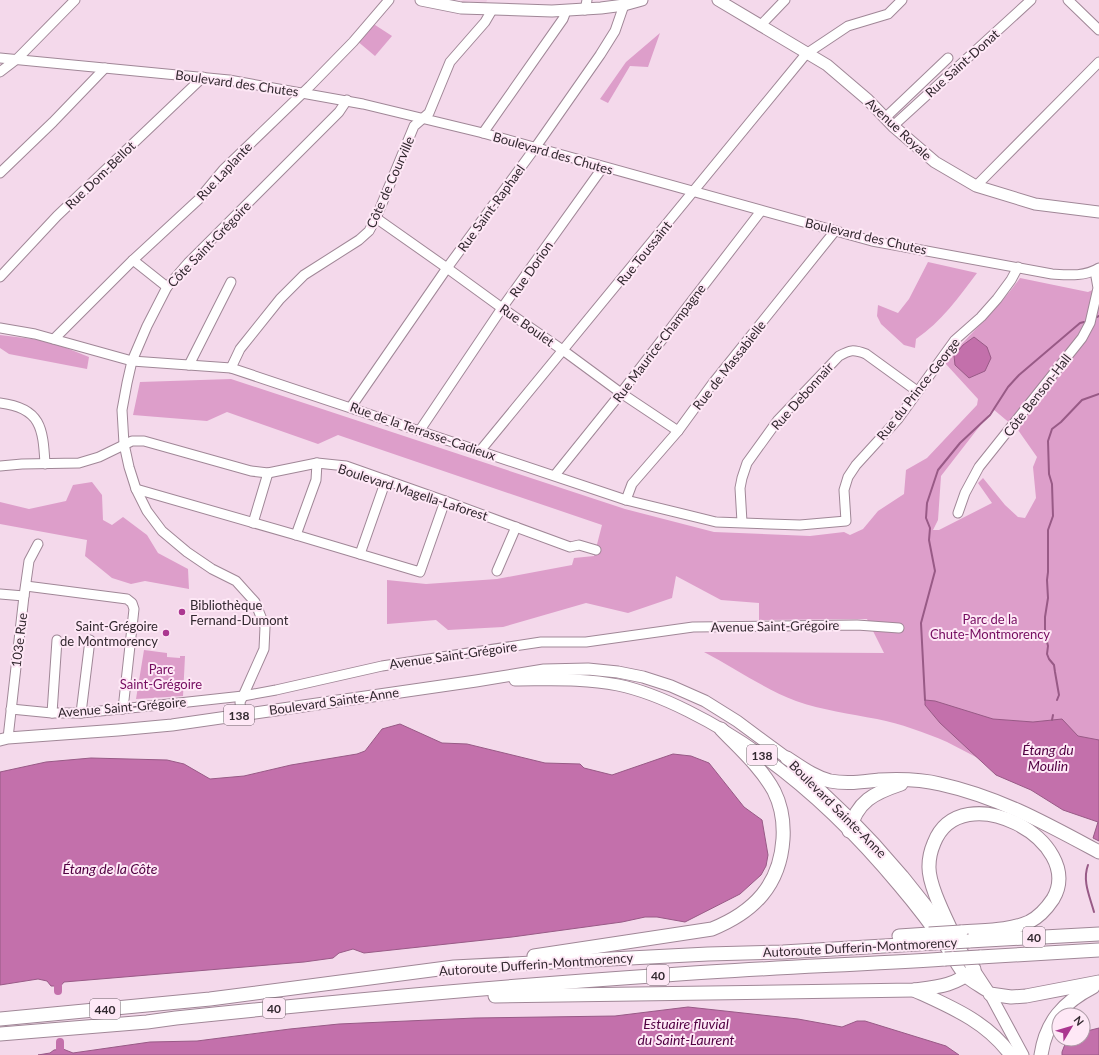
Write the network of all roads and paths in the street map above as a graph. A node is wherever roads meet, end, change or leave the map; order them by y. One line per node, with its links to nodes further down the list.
1 (75, 0): 19 (street)
2 (389, 0): 24 (street, Rue Laplante)
3 (421, 0): 12 (main road)
4 (642, 0): 11 (main road)
5 (718, 0): 14 (main road, Avenue Royale)
6 (785, 0): 14 (street)
7 (902, 0): 16 (street, Rue Toussaint)
8 (1032, 0): 27 (street, Rue Saint-Donat)
9 (1068, 0): 15 (street)
10 (586, 5): 11 (main road); 13 (main road)
11 (624, 5): 29 (street, Rue Saint-Raphael)
12 (492, 10): 13 (main road); 26 (street, Côte de Courville)
13 (566, 11): 28 (street)
14 (760, 26): 16 (main road, Avenue Royale)
15 (1099, 30)
16 (806, 54): 27 (main road, Avenue Royale); 33 (street, Rue Toussaint)
17 (0, 58): 19 (street, Boulevard des Chutes)
18 (948, 58): 27 (street)
19 (17, 59): 21 (street, Boulevard des Chutes); 22 (street)
20 (1099, 62): 32 (street)
21 (104, 68): 23 (street, Boulevard des Chutes); 31 (street)
22 (0, 72)
23 (203, 77): 24 (street, Boulevard des Chutes); 42 (street, Rue Dom-Bellot)
24 (302, 92): 25 (street, Boulevard des Chutes); 38 (street, Rue Laplante)
25 (347, 100): 26 (street, Boulevard des Chutes); 44 (street, Côte Saint-Grégoire)
26 (423, 118): 28 (street, Boulevard des Chutes); 36 (street, Côte de Courville)
27 (889, 122): 32 (main road, Avenue Royale)
28 (483, 133): 29 (street, Boulevard des Chutes)
29 (535, 148): 30 (street, Boulevard des Chutes); 39 (street, Rue Saint-Raphael)
30 (602, 167): 33 (street, Boulevard des Chutes); 45 (street, Rue Dorion)
31 (0, 173)
32 (976, 186): 35 (main road, Avenue Royale)
33 (692, 191): 34 (street, Boulevard des Chutes); 48 (street, Rue Toussaint)
34 (761, 211): 37 (street, Boulevard des Chutes); 53 (street, Rue Maurice-Champagne)
35 (1099, 212)
36 (376, 218): 39 (street, Rue Boulet); 51 (street, Côte de Courville)
37 (835, 231): 40 (street, Boulevard des Chutes); 57 (street, Rue de Massabielle)
38 (133, 260): 44 (street); 47 (street, Rue Laplante)
39 (448, 268): 45 (street, Rue Boulet); 55 (street, Rue Saint-Raphael)
40 (1018, 268): 41 (street, Boulevard des Chutes); 52 (street, Rue du Prince-George)
41 (1097, 270): 69 (street, Côte Benson-Hall)
42 (0, 277)
43 (231, 282): 50 (street)
44 (167, 287): 49 (street, Côte Saint-Grégoire)
45 (502, 308): 48 (street, Rue Boulet); 56 (street, Rue Dorion)
46 (0, 328): 47 (street, Rue de la Terrasse-Cadieux)
47 (54, 338): 49 (street, Rue de la Terrasse-Cadieux)
48 (564, 351): 53 (street, Rue Boulet); 59 (street, Rue Toussaint)
49 (132, 361): 50 (street, Rue de la Terrasse-Cadieux); 58 (street, Côte Saint-Grégoire)
50 (189, 365): 51 (street, Rue de la Terrasse-Cadieux)
51 (231, 368): 55 (street, Rue de la Terrasse-Cadieux)
52 (917, 391): 70 (street, Rue du Prince-George); 71 (street, Rue Debonnair)
53 (621, 393): 57 (street, Rue Boulet); 64 (street, Rue Maurice-Champagne)
54 (0, 403): 61 (street)
55 (351, 407): 56 (street, Rue de la Terrasse-Cadieux)
56 (420, 430): 59 (street, Rue de la Terrasse-Cadieux)
57 (678, 431): 67 (street, Rue de Massabielle)
58 (124, 444): 61 (street, Boulevard Magella-Laforest); 63 (street, Boulevard Magella-Laforest); 66 (street, Côte Saint-Grégoire)
59 (480, 451): 64 (street, Rue de la Terrasse-Cadieux)
60 (317, 463): 63 (street, Boulevard Magella-Laforest); 65 (street, Boulevard Magella-Laforest); 74 (street)
61 (45, 464): 62 (street, Boulevard Magella-Laforest)
62 (0, 466)
63 (268, 473): 72 (street)
64 (555, 475): 67 (street, Rue de la Terrasse-Cadieux)
65 (386, 480): 68 (street, Boulevard Magella-Laforest); 77 (street)
66 (136, 490): 72 (street); 86 (street, Côte Saint-Grégoire)
67 (626, 500): 71 (street, Rue de la Terrasse-Cadieux)
68 (445, 501): 73 (street, Boulevard Magella-Laforest); 77 (street)
69 (958, 513)
70 (846, 521): 71 (street, Rue de la Terrasse-Cadieux)
71 (742, 522)
72 (253, 523): 74 (street)
73 (516, 527): 76 (street, Boulevard Magella-Laforest); 78 (street)
74 (296, 535): 77 (street)
75 (38, 544): 79 (street, 103e Rue)
76 (596, 550)
77 (360, 554)
78 (497, 571)
79 (26, 586): 81 (street, 103e Rue); 88 (street)
80 (0, 594): 81 (street)
81 (24, 596): 87 (street, 103e Rue)
82 (899, 628): 86 (street, Avenue Saint-Grégoire)
83 (58, 640): 89 (street)
84 (90, 640): 90 (street)
85 (476, 681): 91 (main road, Boulevard Sainte-Anne / 138); 92 (main road, Boulevard Sainte-Anne / 138); 94 (main road, Boulevard Sainte-Anne / 138)
86 (243, 696): 88 (street, Avenue Saint-Grégoire); 91 (street, Côte Saint-Grégoire)
87 (11, 709): 89 (street, Avenue Saint-Grégoire); 93 (street, 103e Rue)
88 (123, 709): 90 (street, Avenue Saint-Grégoire)
89 (52, 713): 90 (street, Avenue Saint-Grégoire)
90 (81, 713)
91 (241, 714): 93 (main road, Boulevard Sainte-Anne / 138)
92 (721, 729): 96 (main road, Boulevard Sainte-Anne / 138); 101 (highway)
93 (4, 739)
94 (787, 758): 95 (highway); 96 (main road, Boulevard Sainte-Anne)
95 (915, 780): 96 (highway); 97 (highway)
96 (851, 826): 99 (main road, Boulevard Sainte-Anne); 102 (main road, Boulevard Sainte-Anne / 138)
97 (1099, 852)
98 (1099, 934): 99 (highway, Autoroute Dufferin-Montmorency / 40)
99 (963, 939): 99 (highway); 101 (highway, Autoroute Dufferin-Montmorency / 40, bridge); 102 (main road, Boulevard Sainte-Anne)
100 (1099, 950): 102 (highway, Autoroute Dufferin-Montmorency / 40)
101 (454, 967): 108 (highway, Autoroute Dufferin-Montmorency / 40)
102 (973, 967): 105 (highway); 106 (main road, Boulevard Sainte-Anne / 138); 107 (highway, Autoroute Dufferin-Montmorency / 40, bridge)
103 (1099, 982): 106 (highway)
104 (1099, 985): 116 (highway)
105 (914, 990): 107 (highway); 114 (highway)
106 (990, 994): 115 (main road, Boulevard Sainte-Anne)
107 (371, 998): 111 (highway, Autoroute Dufferin-Montmorency / 40)
108 (210, 999): 109 (highway, 40); 110 (highway, Autoroute Dufferin-Montmorency / 440)
109 (0, 1012)
110 (0, 1019)
111 (60, 1029): 112 (highway, Autoroute Dufferin-Montmorency); 113 (highway, 40)
112 (0, 1034)
113 (0, 1039)
114 (1011, 1055)
115 (1023, 1055)
116 (1040, 1055)

